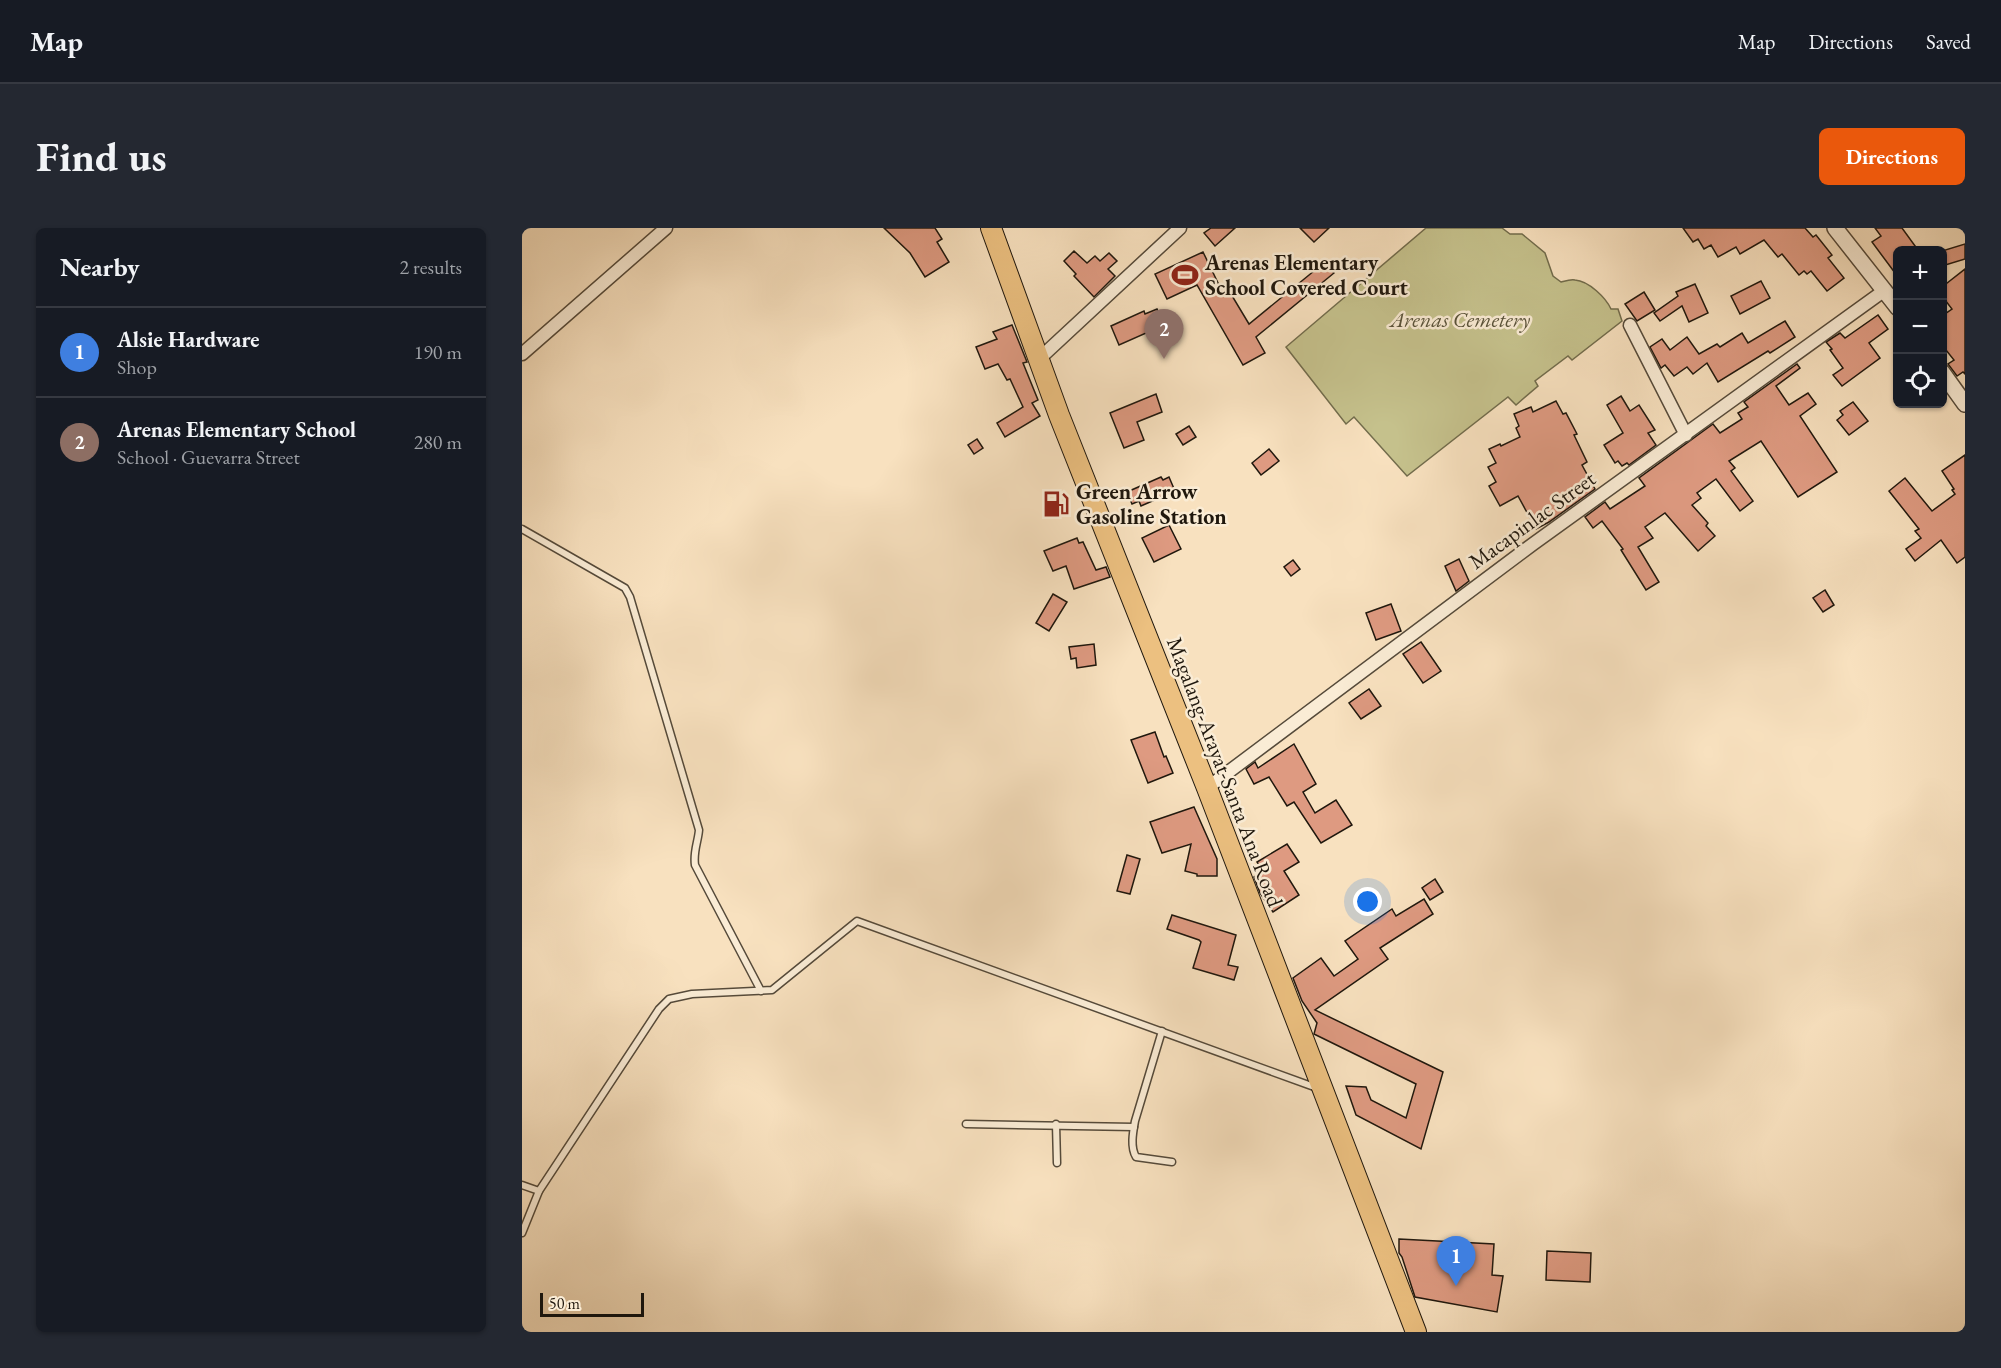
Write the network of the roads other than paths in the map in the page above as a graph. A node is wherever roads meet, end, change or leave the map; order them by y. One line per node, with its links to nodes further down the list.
1 (666, 228): 8 (street)
2 (992, 228): 9 (main road, Magalang-Arayat-Santa Ana Road)
3 (1180, 228): 9 (street)
4 (1835, 228): 5 (street)
5 (1885, 290): 6 (street); 12 (street, Macapinlac Street)
6 (1893, 301)
7 (1630, 325): 12 (street)
8 (522, 354)
9 (1039, 359): 14 (main road, Magalang-Arayat-Santa Ana Road)
10 (1947, 379): 11 (street)
11 (1965, 404)
12 (1686, 435): 14 (street, Macapinlac Street)
13 (522, 529): 15 (lane)
14 (1207, 788): 17 (main road, Magalang-Arayat-Santa Ana Road)
15 (761, 991): 16 (lane); 24 (lane)
16 (1162, 1031): 17 (lane); 20 (lane)
17 (1323, 1090): 26 (main road, Magalang-Arayat-Santa Ana Road)
18 (966, 1124): 19 (lane)
19 (1056, 1124): 20 (lane); 21 (lane)
20 (1134, 1126): 22 (lane)
21 (1057, 1162)
22 (1172, 1162)
23 (522, 1185): 24 (lane)
24 (539, 1191): 25 (lane)
25 (522, 1233)
26 (1416, 1332)

